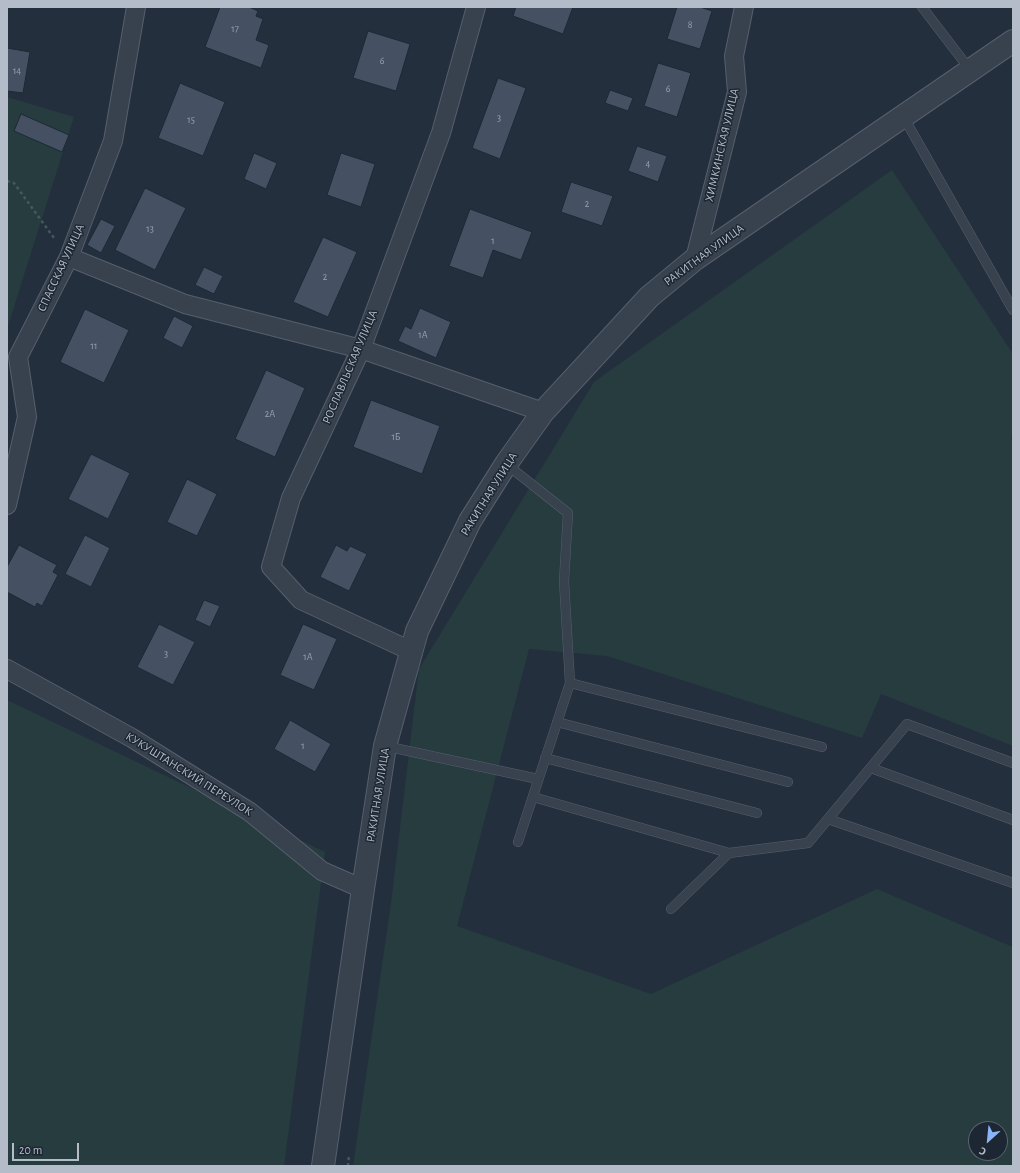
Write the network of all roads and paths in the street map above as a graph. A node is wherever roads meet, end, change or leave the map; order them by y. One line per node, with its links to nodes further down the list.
1 (136, 7): 9 (street, СПАССКАЯ УЛИЦА)
2 (476, 7): 12 (street, РОСЛАВЛЬСКАЯ УЛИЦА)
3 (744, 7): 10 (street, ХИМКИНСКАЯ УЛИЦА)
4 (922, 7): 6 (lane)
5 (1013, 41): 6 (street, РАКИТНАЯ УЛИЦА)
6 (970, 71): 7 (street, РАКИТНАЯ УЛИЦА)
7 (903, 116): 10 (street, РАКИТНАЯ УЛИЦА); 11 (lane)
8 (7, 181): 9 (path)
9 (69, 257): 12 (street); 15 (street, СПАССКАЯ УЛИЦА)
10 (695, 259): 13 (street, РАКИТНАЯ УЛИЦА)
11 (1013, 310)
12 (361, 349): 13 (street); 16 (street, РОСЛАВЛЬСКАЯ УЛИЦА)
13 (543, 412): 14 (street, РАКИТНАЯ УЛИЦА)
14 (506, 464): 16 (street, РАКИТНАЯ УЛИЦА); 18 (lane)
15 (7, 505)
16 (411, 651): 20 (street, РАКИТНАЯ УЛИЦА)
17 (7, 669): 34 (street, КУКУШТАНСКИЙ ПЕРЕУЛОК)
18 (570, 683): 19 (lane); 21 (lane)
19 (557, 722): 22 (lane); 26 (lane)
20 (385, 746): 25 (lane); 34 (street, РАКИТНАЯ УЛИЦА)
21 (822, 747)
22 (545, 758): 25 (lane); 28 (lane)
23 (1013, 763): 24 (lane)
24 (871, 768): 29 (lane); 30 (lane)
25 (538, 779): 27 (lane)
26 (788, 782)
27 (533, 797): 31 (lane); 32 (lane)
28 (757, 813)
29 (828, 819): 32 (lane); 33 (lane)
30 (1013, 820)
31 (518, 842)
32 (729, 853): 35 (lane)
33 (1013, 883)
34 (362, 889): 36 (street, РАКИТНАЯ УЛИЦА)
35 (671, 909)
36 (323, 1166)

